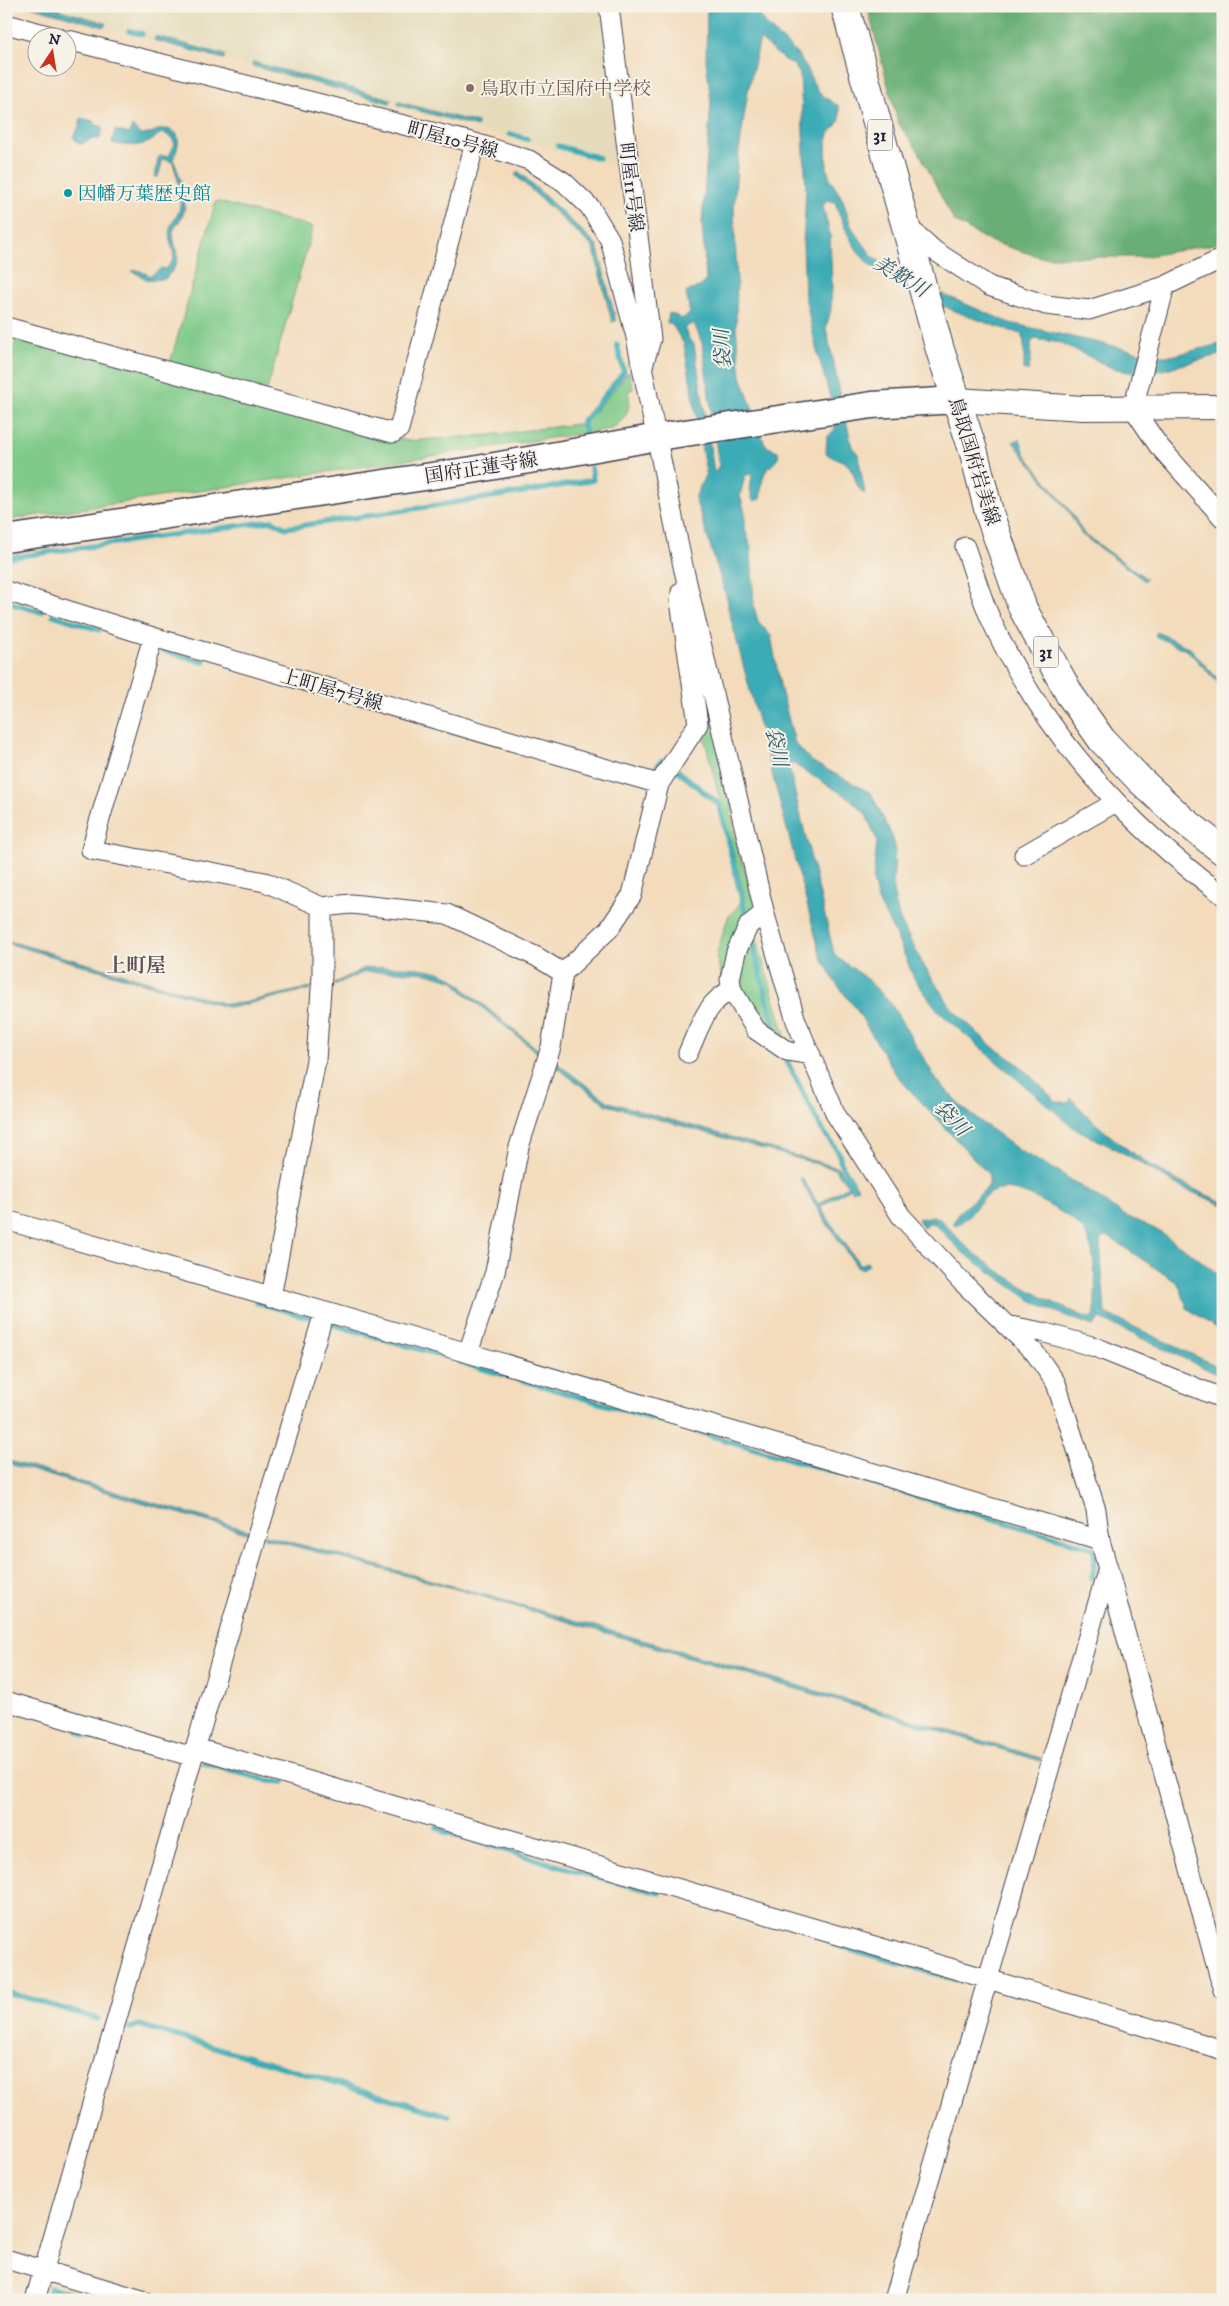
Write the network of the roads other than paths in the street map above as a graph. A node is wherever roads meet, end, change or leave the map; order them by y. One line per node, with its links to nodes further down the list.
1 (609, 6): 11 (street, 町屋11号線)
2 (845, 6): 7 (main road, 鳥取国府岩美線 / 31)
3 (6, 24): 4 (street)
4 (28, 30)
5 (78, 43): 6 (street, 町屋10号線)
6 (475, 143): 10 (street); 11 (street, 町屋10号線)
7 (908, 233): 9 (street); 12 (main road, 鳥取国府岩美線 / 31)
8 (1223, 258): 9 (street)
9 (1164, 286): 14 (street)
10 (6, 327)
11 (643, 367): 15 (street, 町屋10号線)
12 (956, 400): 14 (street); 15 (main road, 国府正蓮寺線); 24 (main road, 鳥取国府岩美線 / 31)
13 (1223, 407): 14 (street)
14 (1133, 408): 16 (street)
15 (658, 437): 17 (main road, 国府正蓮寺線); 19 (street, 町屋10号線)
16 (1223, 518)
17 (6, 539)
18 (965, 547): 23 (street)
19 (683, 566): 22 (street); 28 (street)
20 (6, 591): 21 (street, 上町屋7号線)
21 (153, 637): 22 (street, 上町屋7号線); 27 (street)
22 (659, 784): 29 (street)
23 (1116, 802): 25 (street); 26 (street)
24 (1223, 851)
25 (1024, 855)
26 (1223, 895)
27 (322, 907): 29 (street); 34 (street)
28 (764, 913): 30 (street); 32 (street)
29 (563, 973): 37 (street)
30 (732, 990): 31 (street); 32 (street)
31 (688, 1053)
32 (811, 1055): 36 (street)
33 (6, 1220): 34 (street)
34 (271, 1296): 35 (street)
35 (324, 1313): 37 (street); 42 (street)
36 (1004, 1325): 38 (street); 39 (street)
37 (468, 1353): 39 (street)
38 (1219, 1396)
39 (1100, 1540): 40 (street)
40 (1109, 1567): 43 (street); 44 (street)
41 (6, 1701): 42 (street)
42 (195, 1752): 43 (street); 47 (street)
43 (988, 1979): 45 (street); 50 (street)
44 (1223, 1990)
45 (1223, 2050)
46 (6, 2259): 47 (street)
47 (44, 2270): 48 (street); 49 (street)
48 (35, 2300)
49 (142, 2300)
50 (894, 2300)

